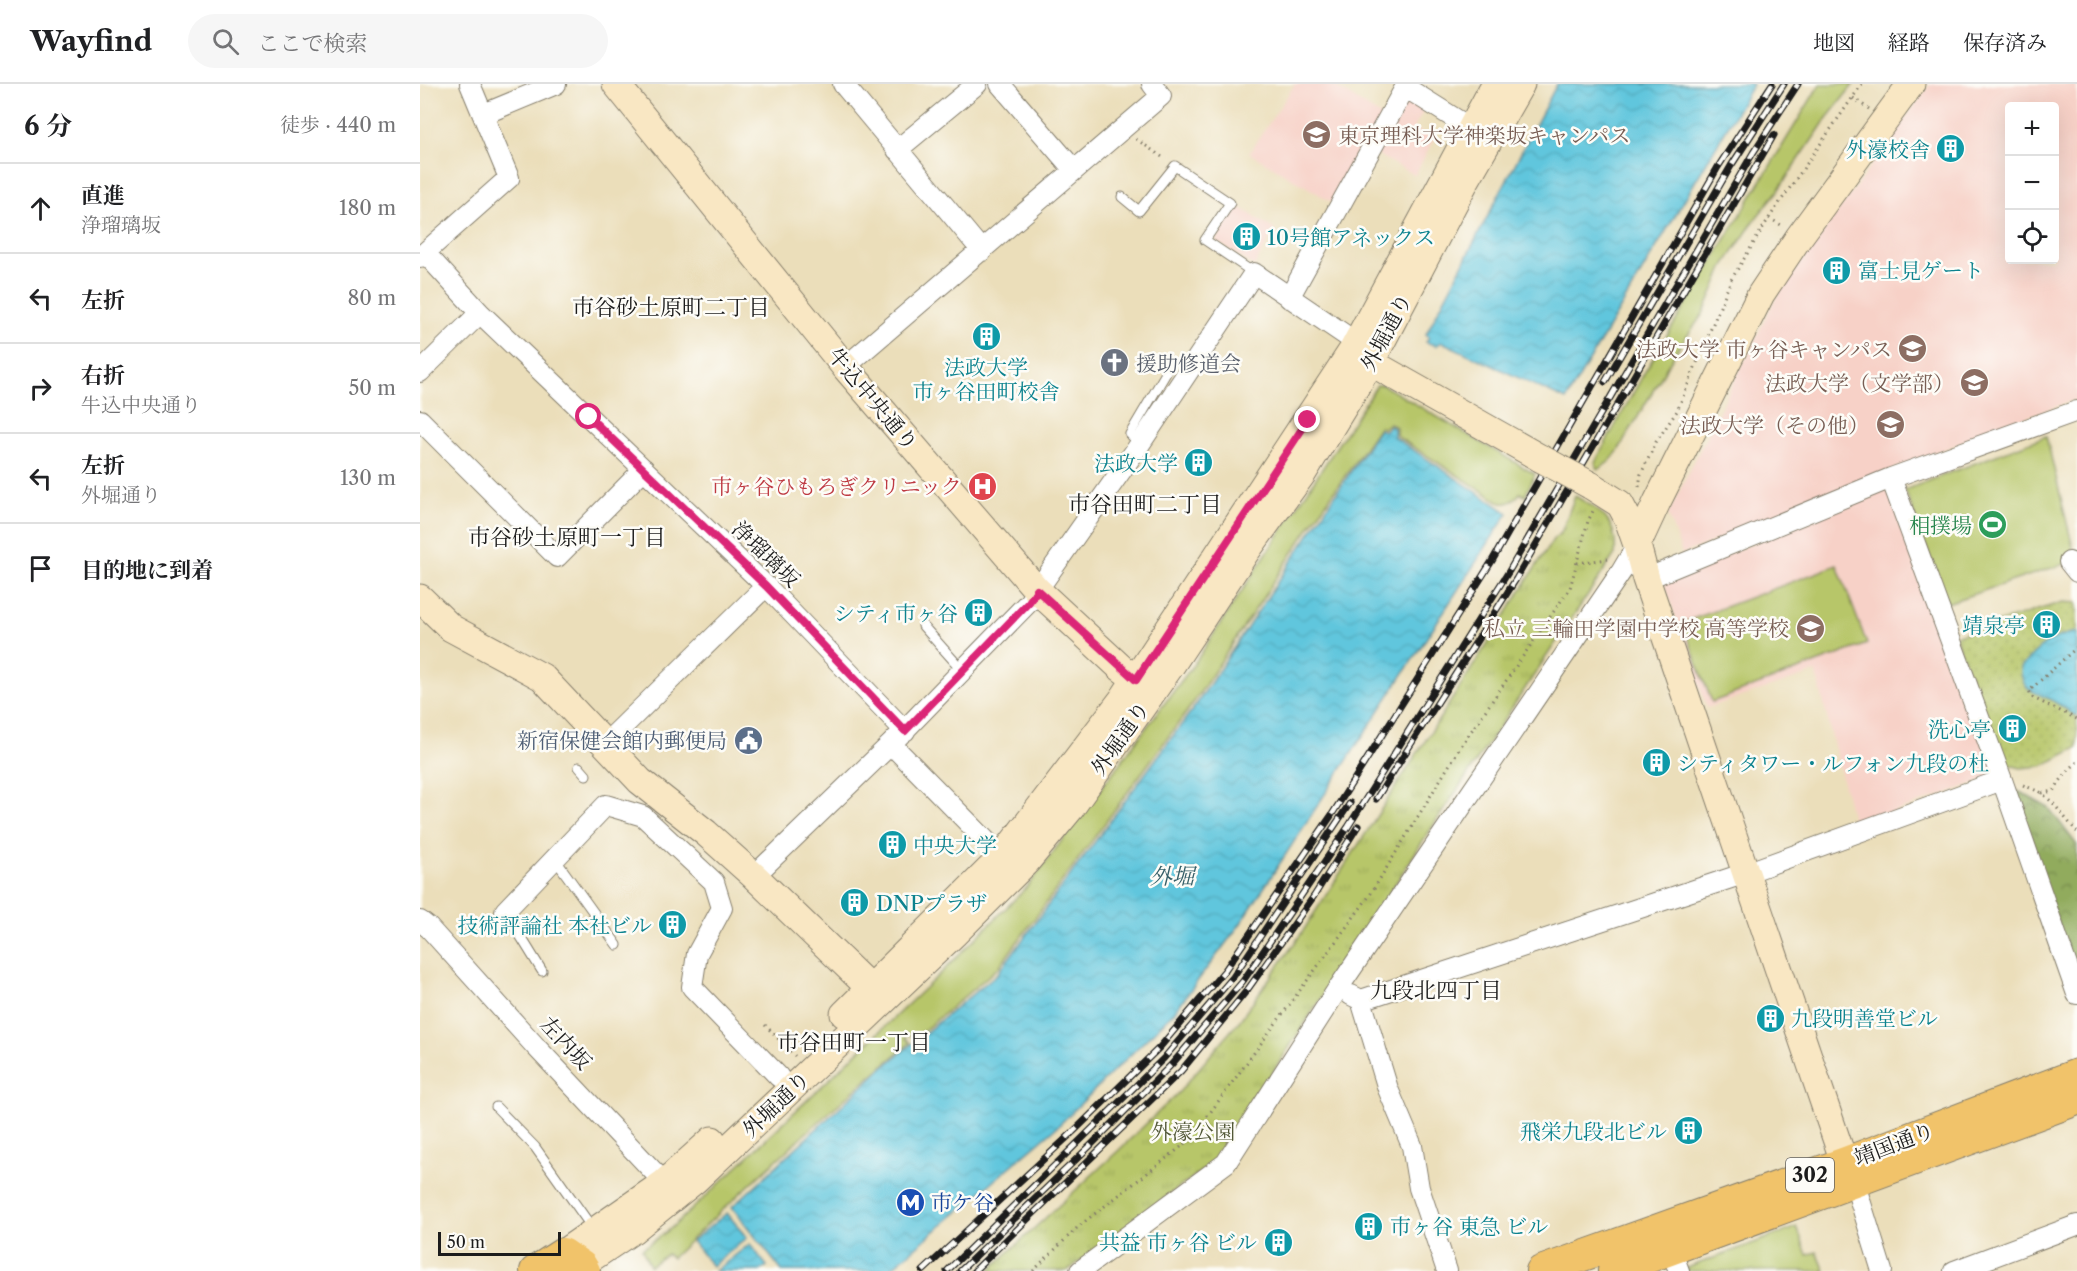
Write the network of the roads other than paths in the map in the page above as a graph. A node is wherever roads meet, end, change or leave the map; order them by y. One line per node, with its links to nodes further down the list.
1 (470, 84): 12 (street)
2 (556, 84): 12 (street)
3 (616, 84): 23 (street, 牛込中央通り)
4 (843, 84): 14 (street)
5 (977, 84): 14 (street)
6 (1000, 84): 15 (street)
7 (1152, 84): 15 (street)
8 (1495, 84): 13 (street, 外堀通り)
9 (1521, 84): 22 (street, 外堀通り)
10 (1911, 84): 31 (street)
11 (1406, 86): 13 (street); 20 (street)
12 (484, 114): 18 (street)
13 (1470, 128): 22 (street, 外堀通り)
14 (897, 150): 17 (street)
15 (1074, 171): 17 (street)
16 (1122, 197): 19 (lane)
17 (982, 251): 23 (street)
18 (422, 255): 21 (street, 浄瑠璃坂)
19 (1254, 273): 20 (street); 28 (street)
20 (1289, 298): 22 (street)
21 (480, 313): 24 (street); 29 (street, 浄瑠璃坂)
22 (1360, 352): 31 (street, bridge); 38 (street, 外堀通り)
23 (845, 367): 34 (street, 牛込中央通り)
24 (420, 372)
25 (1166, 373): 28 (lane)
26 (2077, 411): 30 (street)
27 (420, 420): 29 (street)
28 (1140, 444): 34 (street)
29 (644, 469): 33 (street, 浄瑠璃坂)
30 (1892, 478): 32 (street); 43 (street)
31 (1627, 552): 32 (street); 53 (street)
32 (1646, 579): 46 (street)
33 (766, 586): 39 (street, 浄瑠璃坂); 40 (street)
34 (1037, 590): 37 (street); 38 (street, 牛込中央通り)
35 (420, 598): 40 (street)
36 (923, 626): 37 (lane)
37 (963, 671): 39 (street)
38 (1145, 686): 44 (street, 外堀通り); 61 (street, 外堀通り)
39 (898, 738): 44 (street, 浄瑠璃坂); 47 (street)
40 (606, 743): 47 (street)
41 (579, 767): 42 (lane)
42 (586, 775)
43 (2002, 780): 46 (street); 54 (street)
44 (1002, 857): 52 (street, 外堀通り)
45 (555, 859): 48 (street); 50 (lane); 56 (street)
46 (1746, 873): 55 (street); 60 (street)
47 (754, 876): 52 (street)
48 (505, 911): 51 (lane)
49 (420, 921): 61 (street, 左内坂)
50 (617, 945)
51 (542, 971)
52 (870, 988): 56 (street, 外堀通り)
53 (1337, 990): 55 (street); 67 (street)
54 (2077, 994)
55 (1361, 1000): 68 (street)
56 (789, 1068): 61 (street, 外堀通り)
57 (2077, 1074): 60 (main road, 靖国通り / 302)
58 (2077, 1100): 60 (main road, 靖国通り / 302)
59 (496, 1107): 63 (lane)
60 (1850, 1172): 64 (main road, 靖国通り / 302); 69 (main road, 靖国通り / 302); 71 (street)
61 (670, 1190): 63 (street, 外堀通り); 65 (street, 外堀通り)
62 (2077, 1225): 72 (street)
63 (596, 1232): 65 (street, 外堀通り)
64 (1675, 1260): 70 (main road, 靖国通り / 302)
65 (573, 1266): 66 (main road)
66 (535, 1271)
67 (1080, 1271)
68 (1448, 1271)
69 (1541, 1271)
70 (1613, 1271)
71 (1882, 1271)
72 (1954, 1271)

